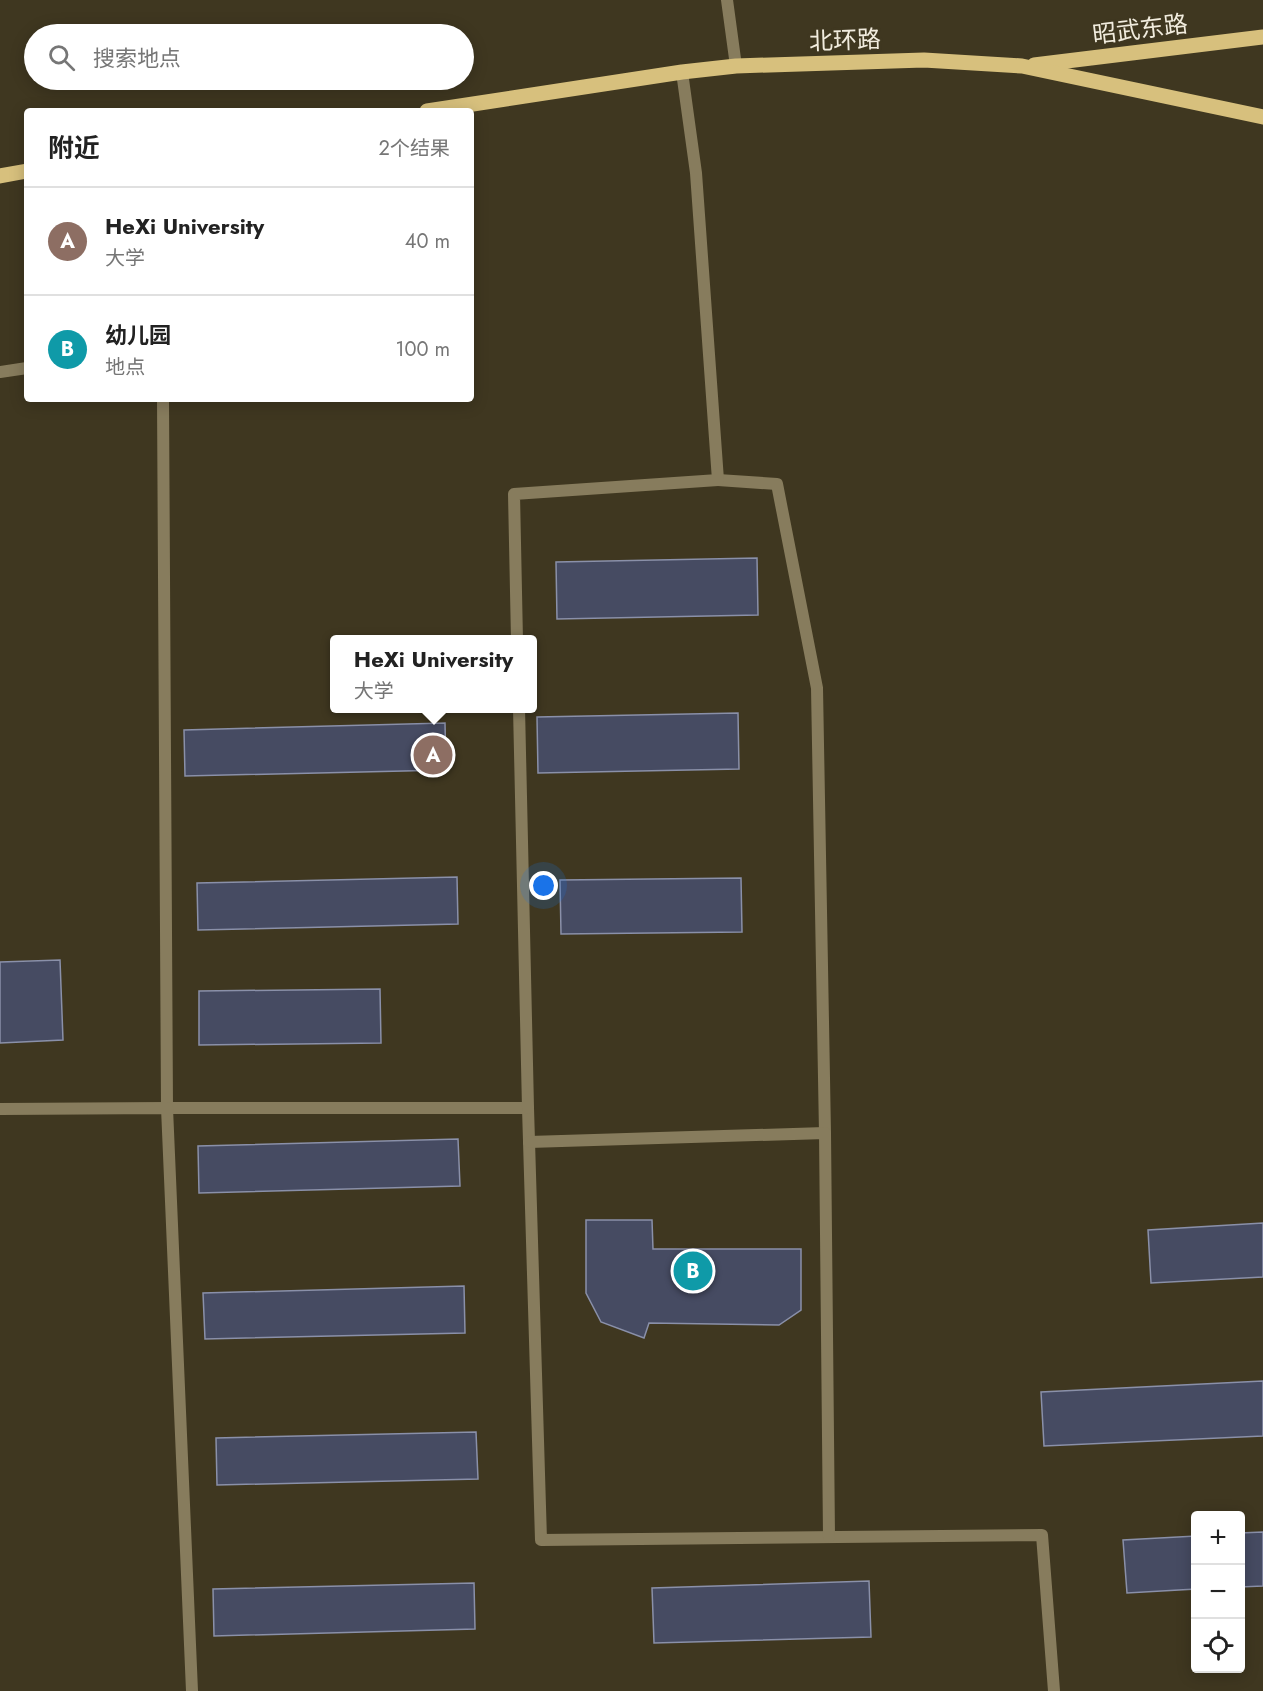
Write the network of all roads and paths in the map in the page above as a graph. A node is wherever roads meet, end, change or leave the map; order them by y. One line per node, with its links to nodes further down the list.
1 (727, 0): 3 (street)
2 (1263, 37): 4 (main road, 昭武东路)
3 (736, 66): 4 (main road, 北环路); 5 (main road, 北环路)
4 (1022, 66): 7 (main road, 北环路)
5 (682, 72): 6 (main road, 北环路); 13 (street)
6 (447, 108)
7 (1263, 117)
8 (24, 172): 9 (main road)
9 (0, 176)
10 (24, 368): 11 (street)
11 (0, 372)
12 (163, 402): 16 (street)
13 (718, 480): 14 (street); 19 (street)
14 (517, 635)
15 (519, 713): 17 (street)
16 (167, 1107): 17 (street); 18 (street); 22 (street)
17 (528, 1108): 20 (street)
18 (0, 1109)
19 (825, 1133): 20 (street); 21 (street)
20 (529, 1142): 21 (street)
21 (830, 1537): 23 (street)
22 (192, 1691)
23 (1054, 1691)

